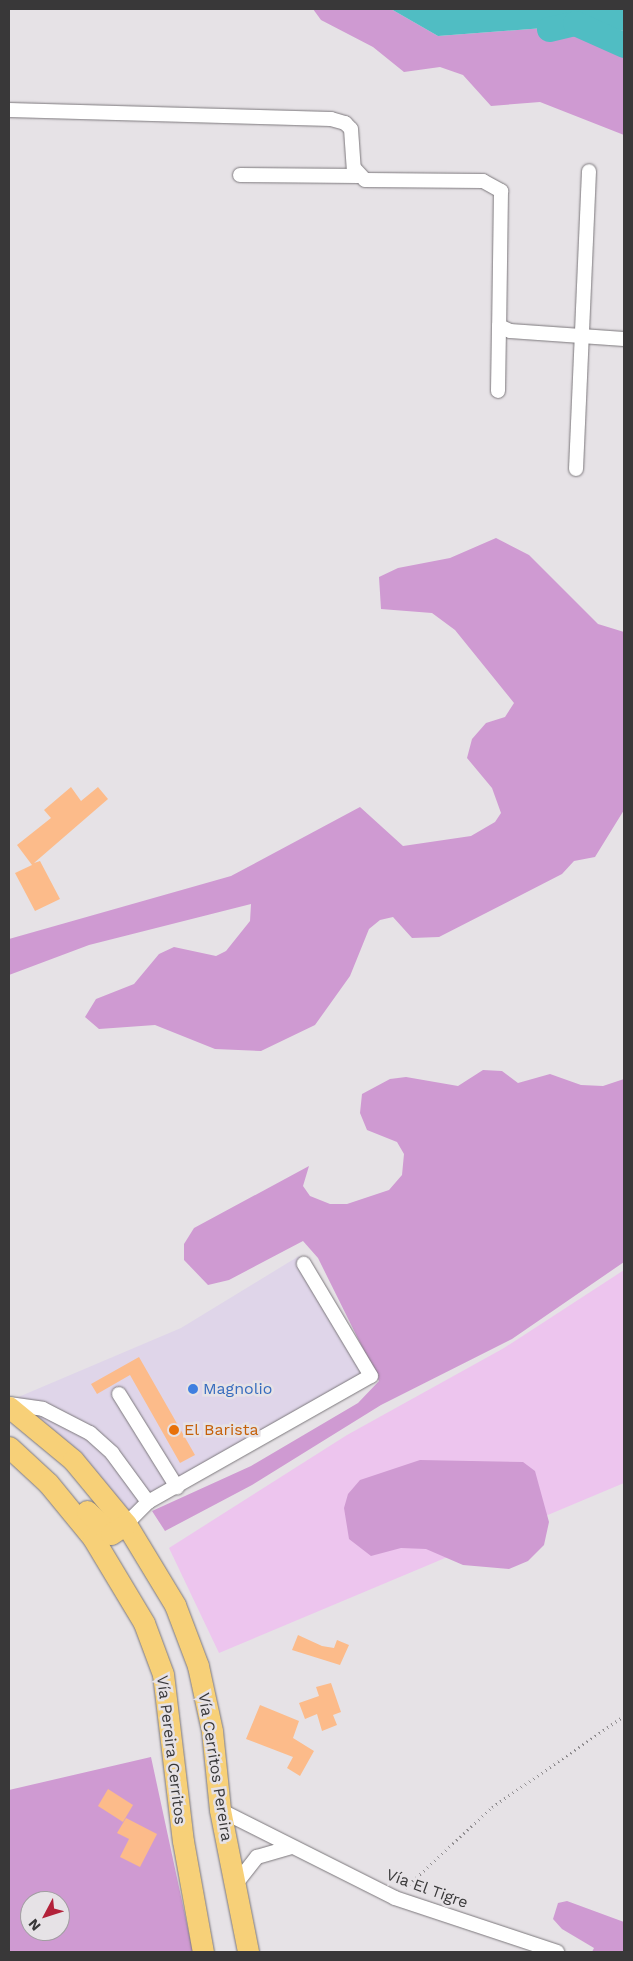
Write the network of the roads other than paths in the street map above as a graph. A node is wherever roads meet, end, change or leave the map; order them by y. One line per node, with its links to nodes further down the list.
1 (9, 110): 4 (street)
2 (589, 171): 6 (street)
3 (240, 175): 4 (street)
4 (359, 176): 5 (street)
5 (499, 326): 6 (street); 8 (street)
6 (579, 336): 7 (street); 9 (street)
7 (624, 338)
8 (498, 391)
9 (576, 469)
10 (304, 1264): 15 (street)
11 (119, 1394): 15 (street)
12 (9, 1406): 16 (street); 17 (highway, Vía Cerritos Pereira)
13 (9, 1438): 17 (highway)
14 (9, 1447): 21 (highway, Vía Pereira Cerritos)
15 (177, 1486): 16 (street)
16 (148, 1502): 17 (street)
17 (126, 1524): 18 (highway, Vía Cerritos Pereira)
18 (220, 1810): 19 (street, Vía El Tigre); 20 (highway, Vía Cerritos Pereira)
19 (291, 1847): 20 (street); 23 (street, Vía El Tigre)
20 (235, 1885): 22 (highway, Vía Cerritos Pereira)
21 (203, 1952)
22 (248, 1952)
23 (557, 1952)

